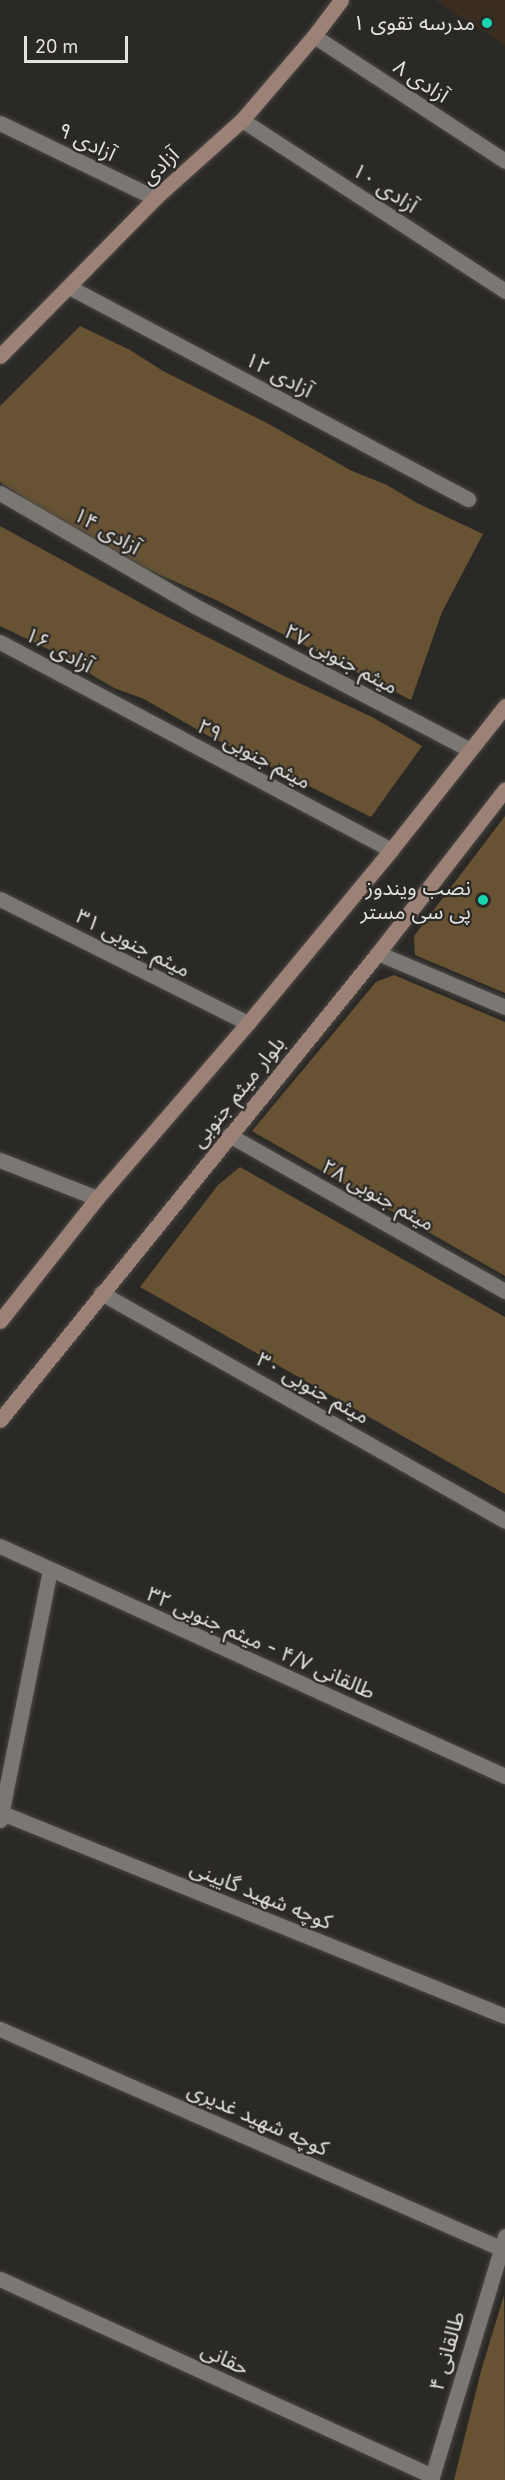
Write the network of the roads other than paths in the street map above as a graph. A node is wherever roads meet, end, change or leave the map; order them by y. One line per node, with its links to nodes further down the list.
1 (341, 0): 2 (main road, آزادی)
2 (314, 36): 3 (main road, آزادی); 5 (street, آزادی ۸)
3 (242, 120): 6 (main road, آزادی); 8 (street, آزادی ۱۰)
4 (0, 123): 6 (street, آزادی ۹)
5 (505, 161)
6 (155, 198): 7 (main road, آزادی)
7 (69, 287): 9 (main road, آزادی); 11 (street, آزادی ۱۲)
8 (505, 291)
9 (0, 356)
10 (0, 493): 12 (street, آزادی ۱۴)
11 (468, 499)
12 (194, 605): 16 (street, میثم جنوبی ۲۷)
13 (0, 642): 14 (street, آزادی ۱۶)
14 (98, 695): 18 (street, میثم جنوبی ۲۹)
15 (505, 706): 16 (main road, بلوار میثم جنوبی)
16 (470, 749): 18 (main road, بلوار میثم جنوبی)
17 (505, 789): 20 (main road, بلوار میثم جنوبی)
18 (391, 850): 22 (main road, بلوار میثم جنوبی)
19 (0, 899): 22 (street, میثم جنوبی ۳۱)
20 (378, 953): 21 (street); 23 (main road, بلوار میثم جنوبی)
21 (505, 1007)
22 (248, 1023): 25 (main road, بلوار میثم جنوبی)
23 (230, 1135): 26 (street, میثم جنوبی ۲۸); 27 (main road, بلوار میثم جنوبی)
24 (0, 1160): 25 (street)
25 (97, 1198): 28 (main road, بلوار میثم جنوبی)
26 (505, 1291)
27 (101, 1293): 29 (main road, بلوار میثم جنوبی); 30 (street, میثم جنوبی ۳۰)
28 (0, 1320)
29 (0, 1420)
30 (505, 1521)
31 (0, 1546): 32 (street, طالقانی ۴/۷ - میثم جنوبی ۳۲)
32 (50, 1570): 33 (street, طالقانی ۴/۷ - میثم جنوبی ۳۲); 34 (street)
33 (505, 1776)
34 (1, 1817): 35 (street, کوچه شهید گایینی)
35 (505, 2016)
36 (0, 2029): 37 (street, کوچه شهید غدیری)
37 (502, 2242): 39 (street, طالقانی ۴)
38 (0, 2279): 39 (street, حقانی)
39 (431, 2478)

